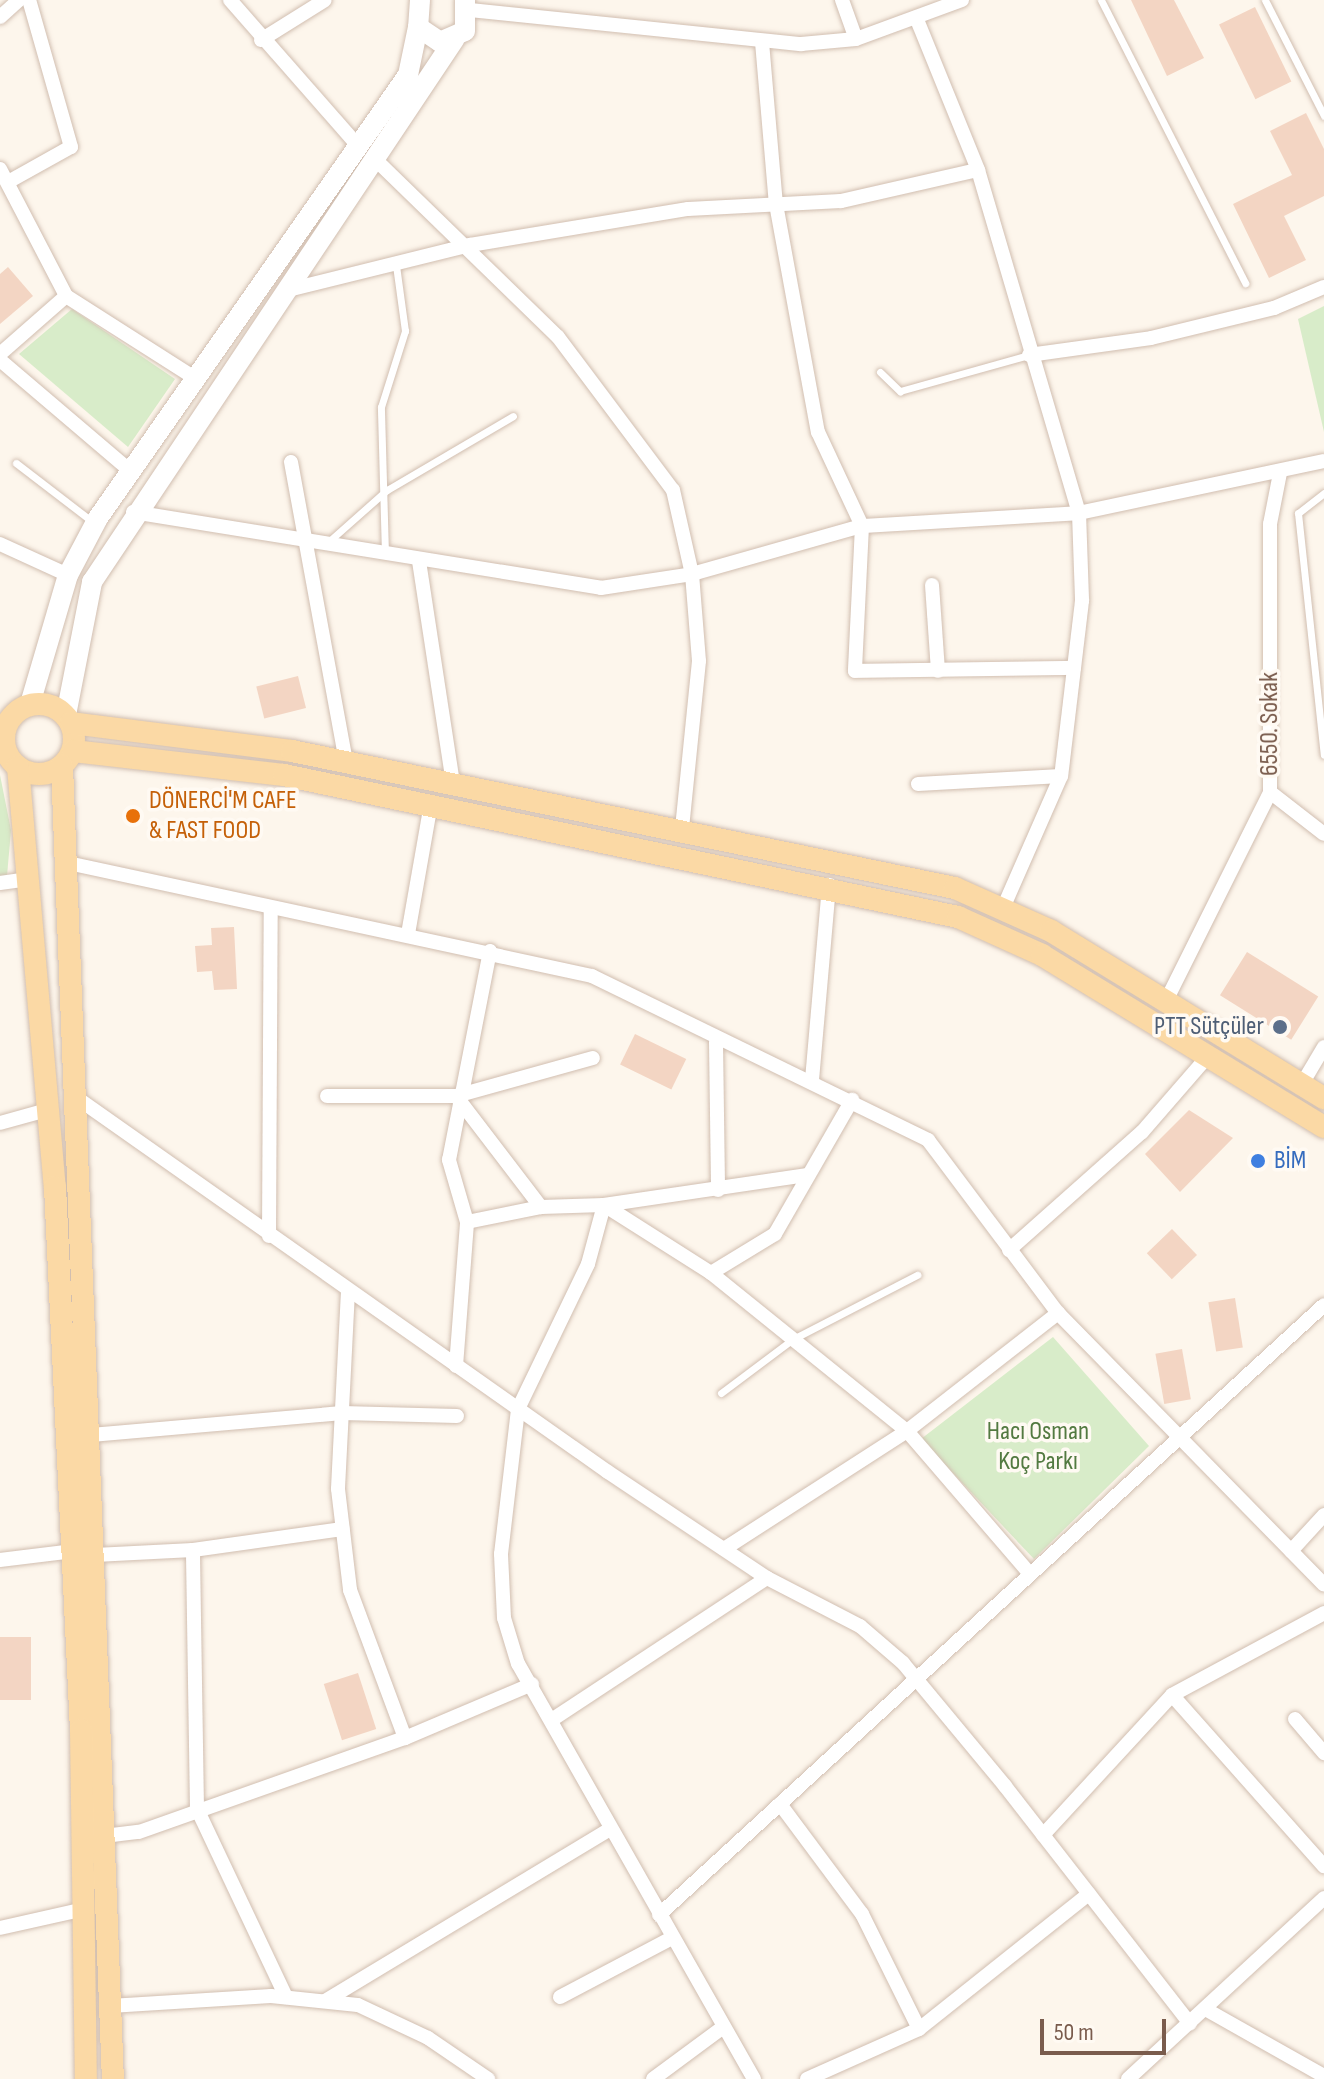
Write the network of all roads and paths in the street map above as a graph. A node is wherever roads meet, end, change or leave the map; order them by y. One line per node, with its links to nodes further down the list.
1 (230, 0): 14 (street)
2 (325, 0): 14 (street)
3 (842, 0): 13 (street)
4 (962, 0): 11 (street)
5 (1101, 0): 25 (lane)
6 (1265, 0): 17 (lane)
7 (18, 1): 10 (street); 21 (street)
8 (417, 1): 12 (main road)
9 (468, 5): 15 (main road); 16 (street)
10 (0, 17)
11 (918, 22): 13 (street); 20 (street)
12 (418, 27): 15 (main road); 18 (main road)
13 (856, 39): 16 (street)
14 (261, 40): 18 (street)
15 (454, 40): 19 (main road)
16 (762, 42): 22 (street)
17 (1324, 116)
18 (359, 147): 32 (main road)
19 (378, 162): 23 (street); 27 (main road)
20 (978, 170): 22 (street); 29 (street)
21 (4, 176): 28 (street)
22 (776, 204): 23 (street); 44 (street)
23 (470, 245): 24 (street); 50 (street)
24 (396, 265): 27 (street); 39 (lane)
25 (1245, 283)
26 (1324, 287): 29 (street)
27 (283, 291): 41 (main road)
28 (66, 296): 30 (street); 32 (street)
29 (1029, 355): 31 (lane); 42 (street)
30 (0, 357): 37 (street)
31 (880, 372)
32 (193, 377): 37 (main road)
33 (513, 416): 39 (lane)
34 (1324, 461): 38 (street)
35 (291, 462): 45 (street)
36 (16, 463): 43 (lane)
37 (127, 468): 43 (main road)
38 (1280, 473): 42 (street); 66 (street, 6550. Sokak)
39 (387, 490): 47 (lane); 48 (lane)
40 (1324, 493): 59 (lane)
41 (133, 512): 45 (street); 57 (main road)
42 (1079, 513): 44 (street); 53 (street)
43 (96, 524): 51 (main road)
44 (862, 526): 50 (street); 54 (street)
45 (307, 542): 47 (street); 61 (street)
46 (0, 544): 51 (street)
47 (325, 545): 48 (street)
48 (385, 555): 49 (street)
49 (419, 561): 50 (street); 64 (street)
50 (692, 574): 68 (street)
51 (68, 575): 56 (main road)
52 (932, 585): 54 (street)
53 (1074, 668): 54 (street); 63 (street)
54 (938, 671)
55 (0, 703): 56 (main road)
56 (26, 706): 57 (main road); 58 (main road)
57 (68, 719): 60 (main road); 61 (main road)
58 (2, 743): 62 (main road)
59 (1324, 755)
60 (68, 759): 62 (main road); 67 (main road); 70 (main road)
61 (346, 762): 64 (main road)
62 (18, 767): 71 (main road)
63 (1061, 776): 65 (street); 74 (street)
64 (453, 783): 68 (main road)
65 (918, 784)
66 (1270, 792): 69 (street); 78 (street, 6550. Sokak)
67 (431, 804): 73 (main road); 76 (street)
68 (682, 829): 74 (main road)
69 (1324, 834)
70 (68, 863): 75 (street); 87 (main road)
71 (29, 879): 72 (street); 90 (main road)
72 (0, 883)
73 (829, 885): 81 (main road); 83 (street)
74 (1004, 906): 78 (main road)
75 (271, 908): 76 (street); 98 (street)
76 (408, 934): 77 (street)
77 (490, 951): 79 (street); 86 (street)
78 (1167, 999): 84 (main road)
79 (716, 1042): 83 (street); 94 (street)
80 (1324, 1047): 84 (street)
81 (1208, 1056): 92 (main road); 99 (street)
82 (593, 1058): 86 (street)
83 (812, 1080): 89 (street)
84 (1302, 1084): 88 (main road)
85 (327, 1096): 86 (street)
86 (456, 1096): 96 (street); 97 (street)
87 (77, 1098): 98 (street); 112 (main road)
88 (1324, 1098)
89 (852, 1100): 93 (street); 99 (street)
90 (50, 1109): 91 (street); 119 (main road)
91 (0, 1123)
92 (1324, 1127)
93 (806, 1175): 94 (street); 100 (street)
94 (718, 1190): 95 (street)
95 (604, 1205): 96 (street); 100 (street); 108 (street)
96 (541, 1207): 97 (street)
97 (467, 1222): 106 (street)
98 (269, 1236): 102 (street)
99 (1009, 1250): 104 (street)
100 (711, 1273): 105 (street)
101 (917, 1275): 105 (lane)
102 (348, 1291): 106 (street); 109 (street)
103 (1324, 1305): 113 (street)
104 (1058, 1313): 111 (street); 113 (street)
105 (793, 1339): 107 (lane); 111 (street)
106 (456, 1366): 108 (street)
107 (721, 1393)
108 (518, 1409): 116 (street); 126 (street)
109 (342, 1413): 110 (street); 112 (street); 115 (street)
110 (457, 1416)
111 (907, 1431): 116 (street); 121 (street)
112 (91, 1435): 119 (main road)
113 (1177, 1438): 118 (street); 121 (street)
114 (1324, 1515): 118 (street)
115 (343, 1529): 117 (street); 130 (street)
116 (724, 1549): 122 (street)
117 (193, 1550): 119 (street); 133 (street)
118 (1291, 1551): 123 (street)
119 (84, 1553): 120 (street); 136 (main road); 140 (main road)
120 (0, 1560)
121 (1030, 1574): 125 (street)
122 (767, 1578): 125 (street); 128 (street)
123 (1324, 1585)
124 (1324, 1613): 127 (street)
125 (917, 1680): 132 (street); 135 (street)
126 (532, 1684): 128 (street); 130 (street)
127 (1172, 1695): 135 (street); 137 (street)
128 (553, 1719): 134 (street)
129 (1295, 1719): 131 (street)
130 (405, 1738): 133 (street)
131 (1324, 1753)
132 (780, 1804): 141 (street); 151 (street)
133 (197, 1809): 136 (street); 144 (street)
134 (610, 1829): 141 (street); 146 (street)
135 (1043, 1835): 138 (street)
136 (104, 1836): 147 (main road)
137 (1324, 1866)
138 (1089, 1894): 149 (street); 151 (street)
139 (1324, 1898): 148 (street)
140 (84, 1909): 142 (street); 153 (main road)
141 (659, 1915): 143 (street)
142 (0, 1928)
143 (672, 1938): 145 (street); 150 (street)
144 (286, 1997): 146 (street); 147 (street)
145 (560, 1997)
146 (325, 2001): 155 (street)
147 (110, 2006): 154 (main road)
148 (1207, 2010): 149 (street); 152 (street)
149 (1190, 2024): 159 (street)
150 (722, 2028): 156 (street); 157 (street)
151 (919, 2029): 158 (street)
152 (1324, 2076)
153 (86, 2079)
154 (113, 2079)
155 (488, 2079)
156 (653, 2079)
157 (754, 2079)
158 (807, 2079)
159 (1128, 2079)

